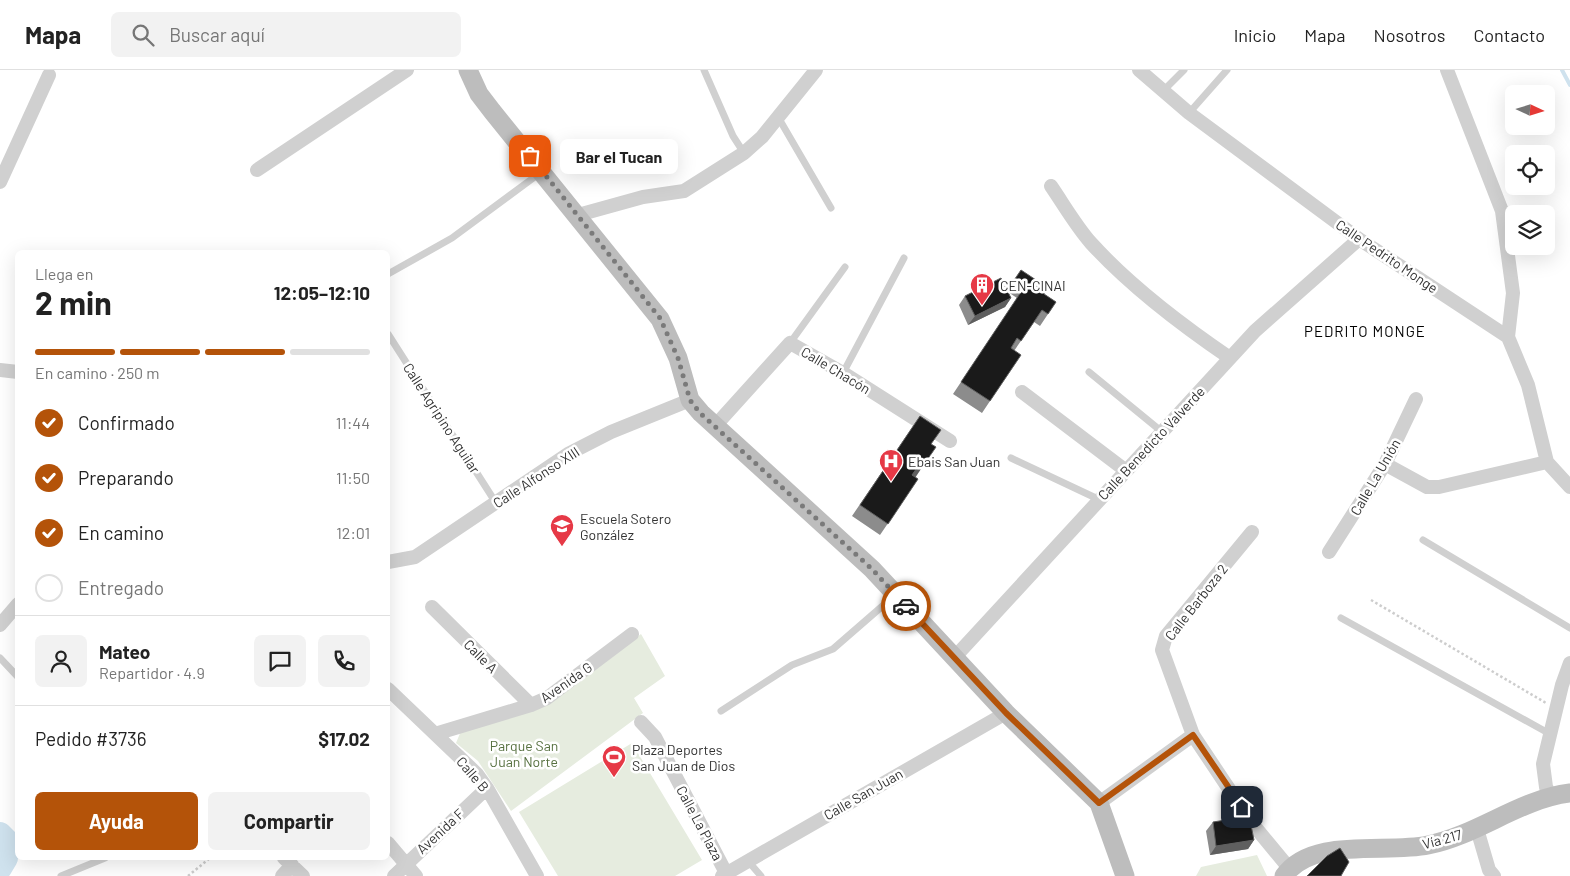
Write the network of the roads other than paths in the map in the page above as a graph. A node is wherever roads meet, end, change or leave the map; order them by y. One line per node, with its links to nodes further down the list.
1 (407, 70): 14 (street)
2 (468, 70): 15 (main road)
3 (704, 70): 13 (lane)
4 (816, 70): 12 (street)
5 (1139, 70): 10 (street, Calle Pedrito Monge)
6 (1184, 70): 10 (lane)
7 (1227, 70): 11 (lane)
8 (1447, 70): 25 (street)
9 (49, 75): 16 (street)
10 (1164, 90): 11 (street, Calle Pedrito Monge)
11 (1189, 113): 20 (street, Calle Pedrito Monge)
12 (778, 117): 13 (street); 18 (lane)
13 (744, 153): 19 (street)
14 (257, 170)
15 (542, 171): 19 (main road); 23 (lane)
16 (0, 182)
17 (1051, 186): 27 (street)
18 (831, 208)
19 (578, 215): 34 (main road)
20 (1359, 239): 25 (street, Calle Pedrito Monge); 27 (street, Calle Benedicto Valverde)
21 (904, 258): 31 (lane)
22 (845, 267): 26 (lane)
23 (390, 273)
24 (390, 337): 44 (lane, Calle Agripino Aguilar)
25 (1508, 337): 39 (street)
26 (790, 343): 31 (street, Calle Chacón); 35 (street, Calle Chacón)
27 (1230, 358): 36 (street, Calle Benedicto Valverde)
28 (0, 370): 29 (street)
29 (15, 372)
30 (1089, 372): 36 (lane)
31 (843, 373): 37 (street, Calle Chacón)
32 (1022, 392): 41 (street)
33 (1416, 399): 40 (street, Calle La Unión)
34 (690, 400): 35 (main road); 44 (street, Calle Alfonso XIII)
35 (715, 426): 49 (main road)
36 (1161, 431): 41 (street, Calle Benedicto Valverde)
37 (950, 441)
38 (1010, 458): 43 (lane)
39 (1546, 462): 40 (street); 42 (street)
40 (1385, 464): 47 (street, Calle La Unión)
41 (1125, 470): 43 (street, Calle Benedicto Valverde)
42 (1570, 487)
43 (1098, 499): 57 (street, Calle Benedicto Valverde)
44 (496, 502): 48 (street, Calle Alfonso XIII)
45 (1252, 532): 67 (street, Calle Barboza 2)
46 (1423, 540): 54 (lane)
47 (1329, 552)
48 (390, 562)
49 (896, 595): 57 (main road); 62 (lane)
50 (432, 607): 61 (street, Calle A)
51 (15, 608): 53 (street)
52 (1341, 618): 66 (lane)
53 (0, 625)
54 (1570, 628)
55 (632, 634): 61 (street, Avenida G)
56 (0, 658): 59 (lane)
57 (954, 658): 63 (main road)
58 (1570, 663): 66 (street)
59 (15, 674)
60 (390, 691): 65 (street, Calle B)
61 (531, 705): 65 (street, Avenida G)
62 (721, 712)
63 (1006, 713): 71 (main road); 75 (street, Calle San Juan)
64 (641, 722): 79 (street, Calle La Plaza)
65 (435, 734): 68 (street, Calle B)
66 (1550, 734): 70 (street)
67 (1193, 735): 71 (street); 78 (street, Calle Barboza 2)
68 (487, 788): 77 (street, Avenida F); 85 (street, Calle B)
69 (1570, 793): 70 (main road, Vía 217)
70 (1550, 795): 72 (main road, Vía 217)
71 (1099, 803): 87 (main road)
72 (1477, 829): 78 (main road, Vía 217); 88 (street)
73 (390, 845): 77 (street)
74 (100, 860): 80 (lane)
75 (748, 860): 79 (street, Calle San Juan); 86 (lane)
76 (288, 862): 81 (street); 82 (street)
77 (406, 863): 83 (street, Avenida F); 84 (street)
78 (1286, 872)
79 (724, 875)
80 (61, 876)
81 (282, 876)
82 (303, 876)
83 (394, 876)
84 (416, 876)
85 (537, 876)
86 (761, 876)
87 (1125, 876)
88 (1494, 876)

